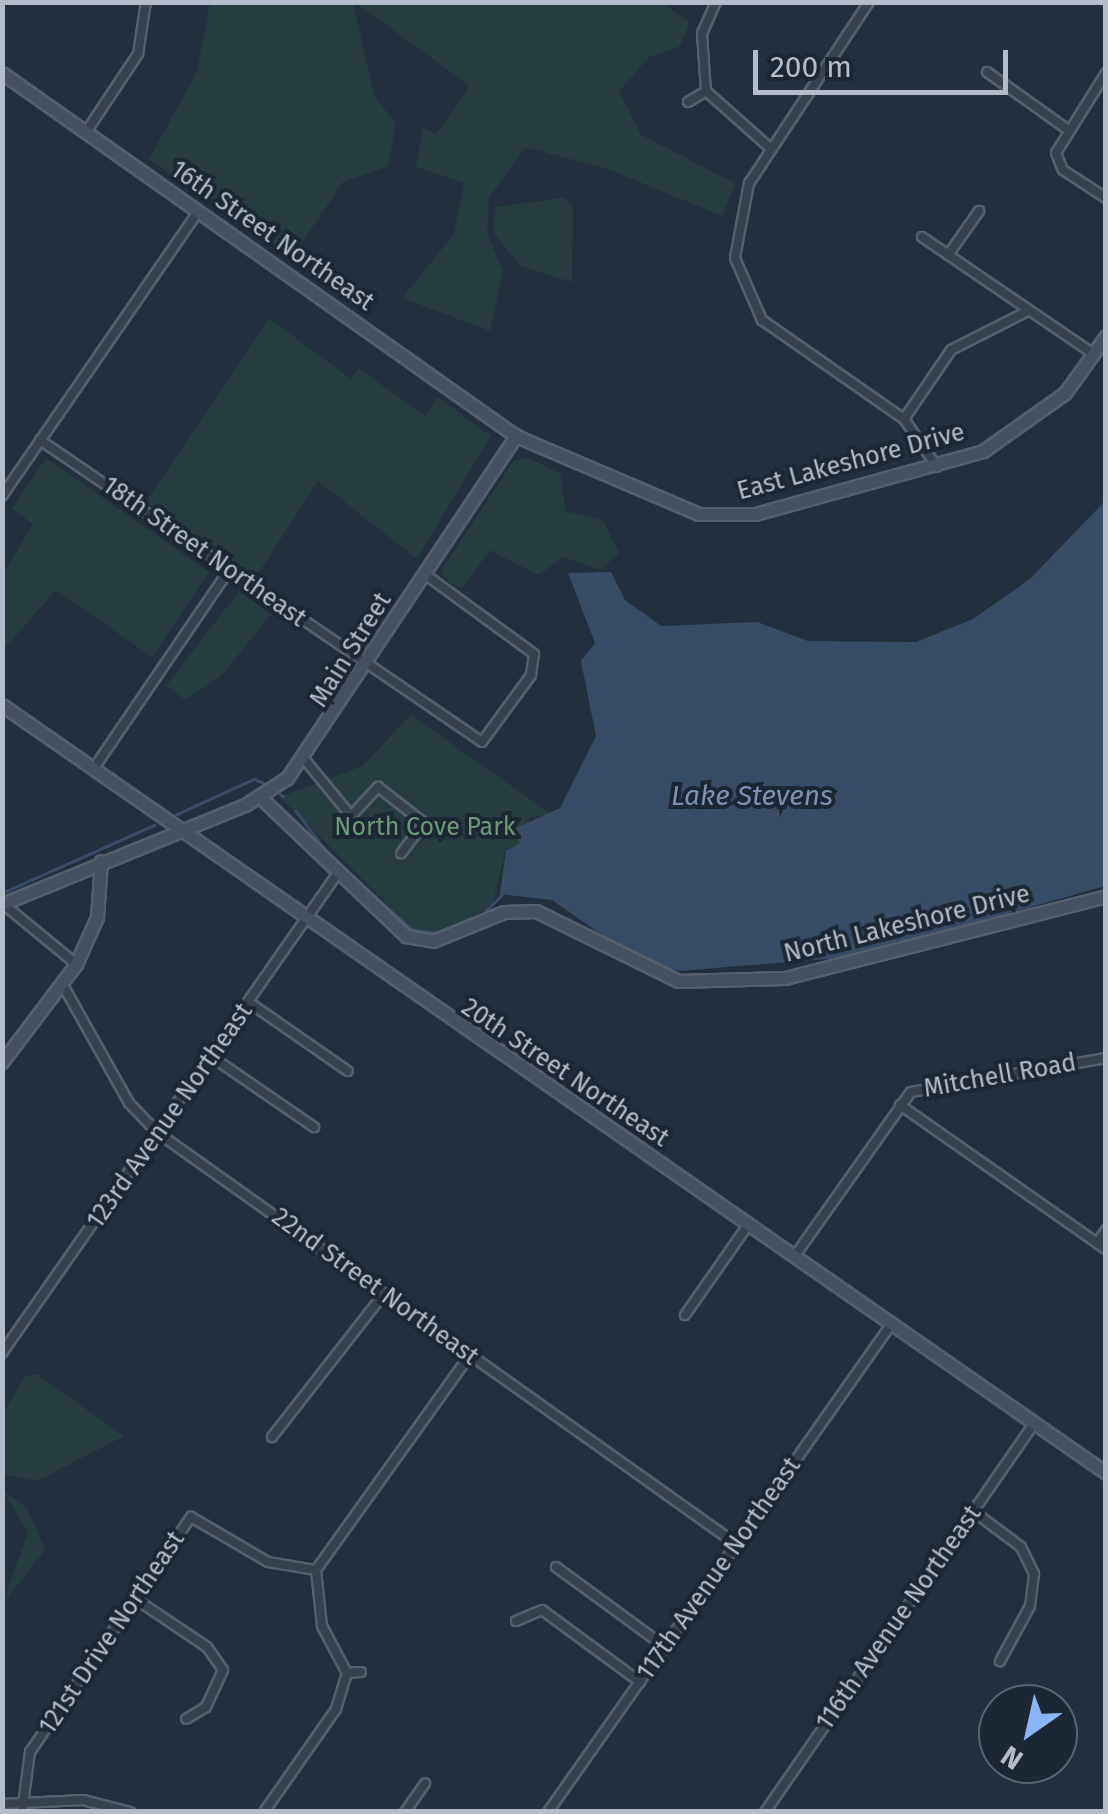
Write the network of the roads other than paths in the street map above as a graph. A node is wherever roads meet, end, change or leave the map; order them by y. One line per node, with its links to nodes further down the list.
1 (146, 2): 10 (street)
2 (716, 2): 7 (street)
3 (869, 2): 11 (street)
4 (987, 72): 9 (street)
5 (2, 73): 10 (main road, 16th Street Northeast)
6 (1106, 73): 9 (street)
7 (706, 91): 8 (street); 11 (street)
8 (688, 102)
9 (1067, 129): 12 (street)
10 (86, 132): 14 (main road, 16th Street Northeast)
11 (771, 150): 20 (street)
12 (1106, 198)
13 (979, 211): 16 (street)
14 (198, 212): 21 (main road, 16th Street Northeast); 22 (street)
15 (922, 237): 16 (street)
16 (948, 255): 17 (street)
17 (1026, 312): 19 (street); 20 (street)
18 (1106, 336): 19 (main road, East Lakeshore Drive)
19 (1096, 354): 23 (main road, East Lakeshore Drive)
20 (904, 419): 23 (street)
21 (516, 436): 23 (main road, East Lakeshore Drive); 26 (main road, Main Street)
22 (40, 440): 24 (street); 25 (street, 18th Street Northeast)
23 (936, 467)
24 (2, 496)
25 (230, 569): 27 (street, 18th Street Northeast); 30 (street)
26 (426, 574): 27 (main road, Main Street); 27 (street, 18th Street Northeast)
27 (368, 666): 29 (main road, Main Street)
28 (2, 705): 30 (main road, 20th Street Northeast)
29 (305, 760): 31 (main road, Main Street); 33 (street)
30 (94, 768): 32 (main road, 20th Street Northeast)
31 (260, 797): 32 (main road, Main Street); 35 (main road, North Lakeshore Drive)
32 (167, 824): 34 (main road, Main Street); 38 (main road, 20th Street Northeast)
33 (401, 852)
34 (101, 861): 37 (main road, Main Street); 39 (main road)
35 (334, 877): 36 (main road, North Lakeshore Drive); 38 (street, 123rd Avenue Northeast)
36 (1106, 896)
37 (3, 904): 39 (street)
38 (306, 923): 41 (street, 123rd Avenue Northeast); 49 (main road, 20th Street Northeast)
39 (76, 964): 40 (main road)
40 (64, 986): 44 (main road); 48 (street, 22nd Street Northeast)
41 (250, 1003): 42 (street, 123rd Avenue Northeast); 45 (street)
42 (212, 1057): 47 (street); 48 (street, 123rd Avenue Northeast)
43 (1106, 1058): 46 (street, Mitchell Road)
44 (2, 1062)
45 (348, 1072)
46 (900, 1104): 51 (street); 53 (street)
47 (314, 1127)
48 (158, 1133): 54 (street, 22nd Street Northeast); 57 (street, 123rd Avenue Northeast)
49 (748, 1225): 53 (main road, 20th Street Northeast); 55 (street)
50 (1106, 1230): 51 (street)
51 (1097, 1243): 52 (street)
52 (1106, 1249)
53 (794, 1257): 56 (main road, 20th Street Northeast)
54 (382, 1295): 58 (street, 22nd Street Northeast); 60 (street)
55 (685, 1315)
56 (890, 1326): 59 (main road, 20th Street Northeast); 63 (street, 117th Avenue Northeast)
57 (2, 1354)
58 (469, 1356): 63 (street, 22nd Street Northeast); 65 (street)
59 (1034, 1424): 61 (main road, 20th Street Northeast); 62 (street, 116th Avenue Northeast)
60 (272, 1437)
61 (1106, 1473)
62 (973, 1511): 69 (street); 81 (street, 116th Avenue Northeast)
63 (735, 1544): 68 (street, 117th Avenue Northeast)
64 (556, 1567): 68 (street)
65 (316, 1570): 66 (street, 121st Drive Northeast); 71 (street)
66 (137, 1600): 73 (street); 76 (street, 121st Drive Northeast)
67 (516, 1621): 72 (street)
68 (664, 1646): 72 (street, 117th Avenue Northeast)
69 (1000, 1661)
70 (361, 1672): 71 (street)
71 (347, 1673): 78 (street)
72 (640, 1682): 80 (street, 117th Avenue Northeast)
73 (186, 1720)
74 (425, 1783): 79 (street)
75 (2, 1804): 76 (street)
76 (22, 1809): 77 (street)
77 (128, 1811)
78 (264, 1812)
79 (406, 1812)
80 (548, 1812)
81 (765, 1812)

